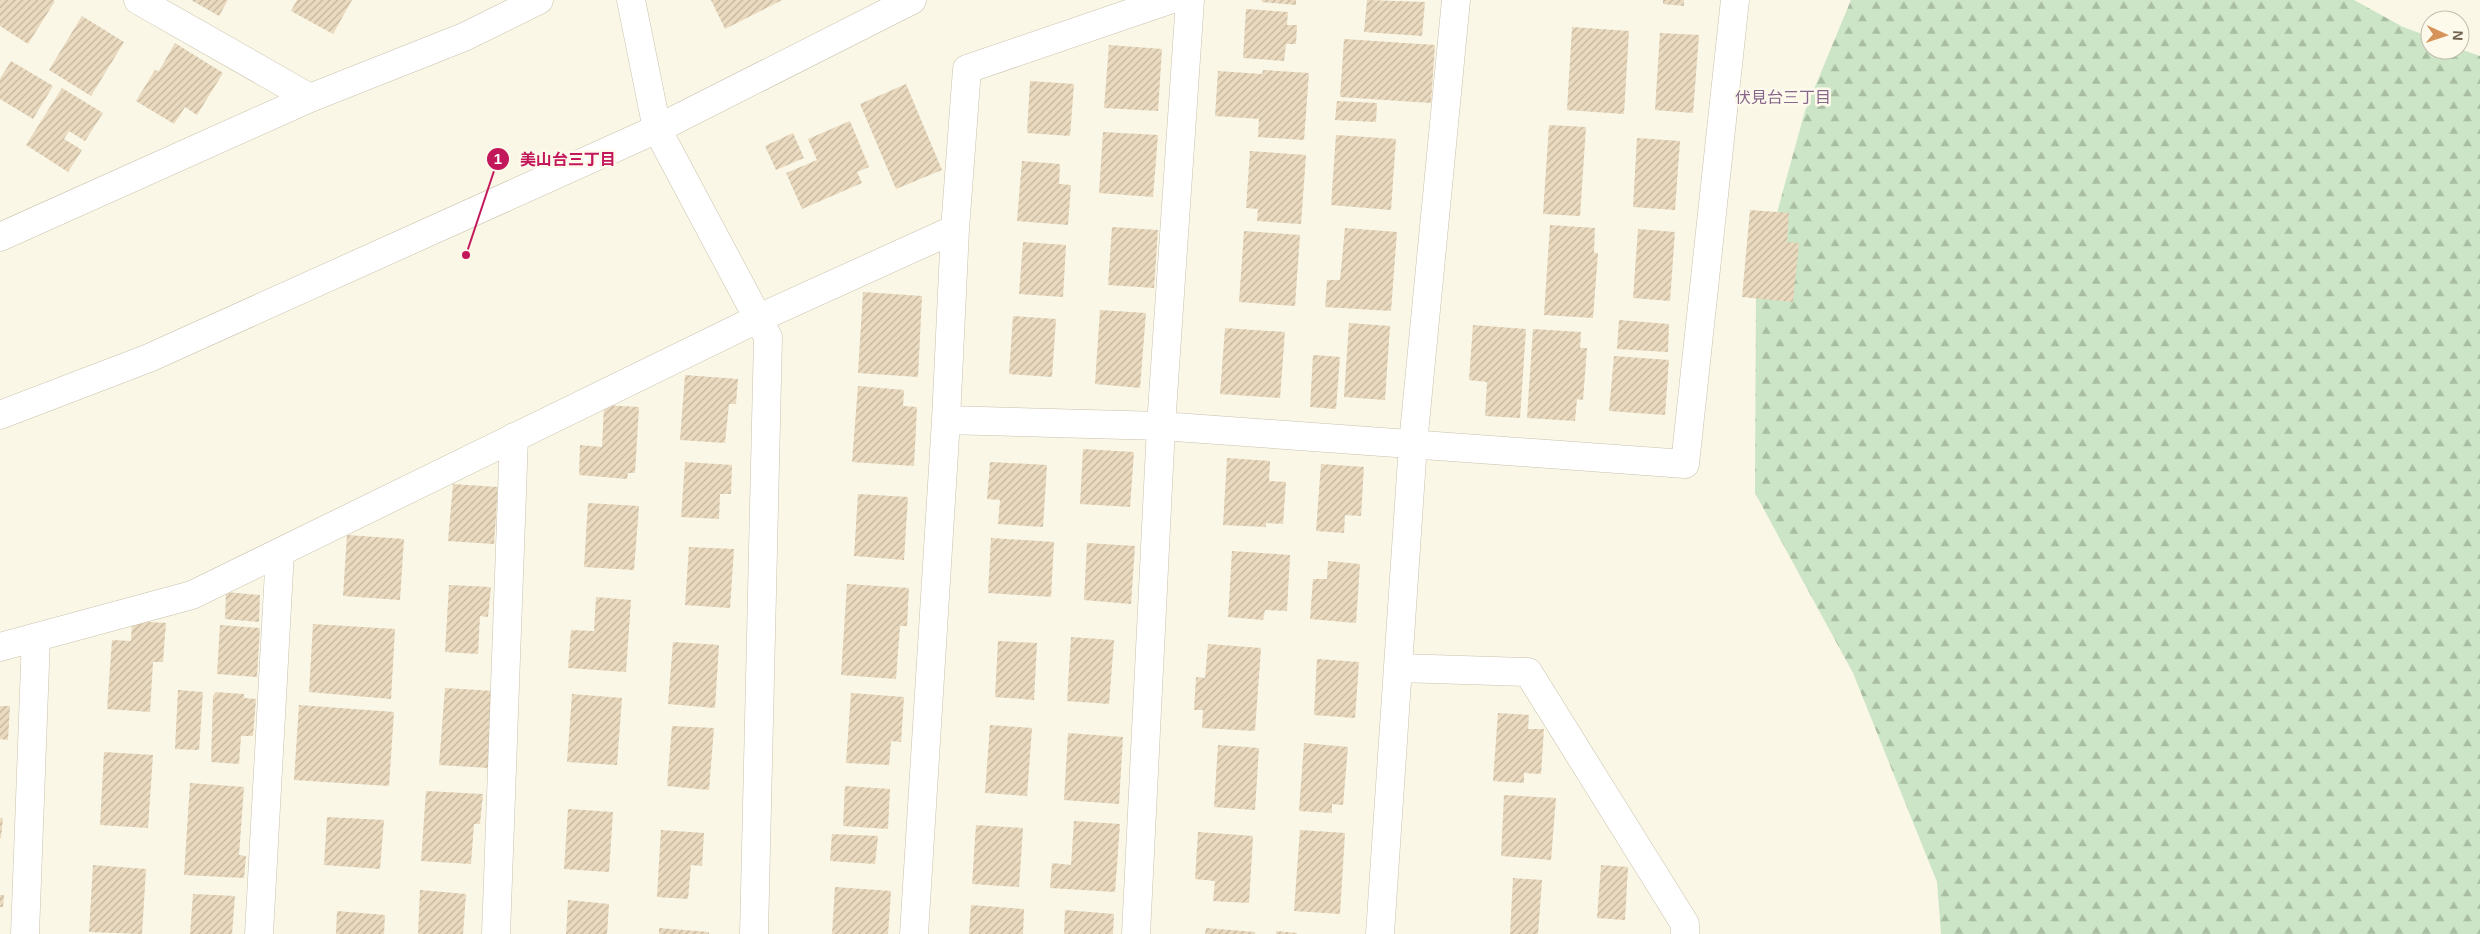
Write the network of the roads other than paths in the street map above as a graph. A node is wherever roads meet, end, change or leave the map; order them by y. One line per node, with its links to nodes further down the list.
1 (138, 0): 9 (street)
2 (539, 0): 9 (street)
3 (630, 0): 10 (street)
4 (912, 0): 10 (street)
5 (1169, 0): 11 (street)
6 (1190, 0): 16 (street)
7 (1456, 0): 18 (street)
8 (1735, 0): 18 (street)
9 (310, 98): 12 (street)
10 (657, 129): 13 (street); 14 (street)
11 (955, 229): 13 (street); 15 (street)
12 (0, 237)
13 (758, 318): 17 (street); 26 (street)
14 (0, 415)
15 (946, 420): 16 (street); 27 (street)
16 (1161, 426): 18 (street); 28 (street)
17 (514, 438): 19 (street); 25 (street)
18 (1413, 444): 22 (street)
19 (280, 552): 20 (street); 24 (street)
20 (36, 637): 21 (street); 23 (street)
21 (0, 647)
22 (1399, 668): 29 (street); 30 (street)
23 (25, 934)
24 (260, 934)
25 (496, 934)
26 (754, 934)
27 (914, 934)
28 (1136, 934)
29 (1380, 934)
30 (1685, 934)

